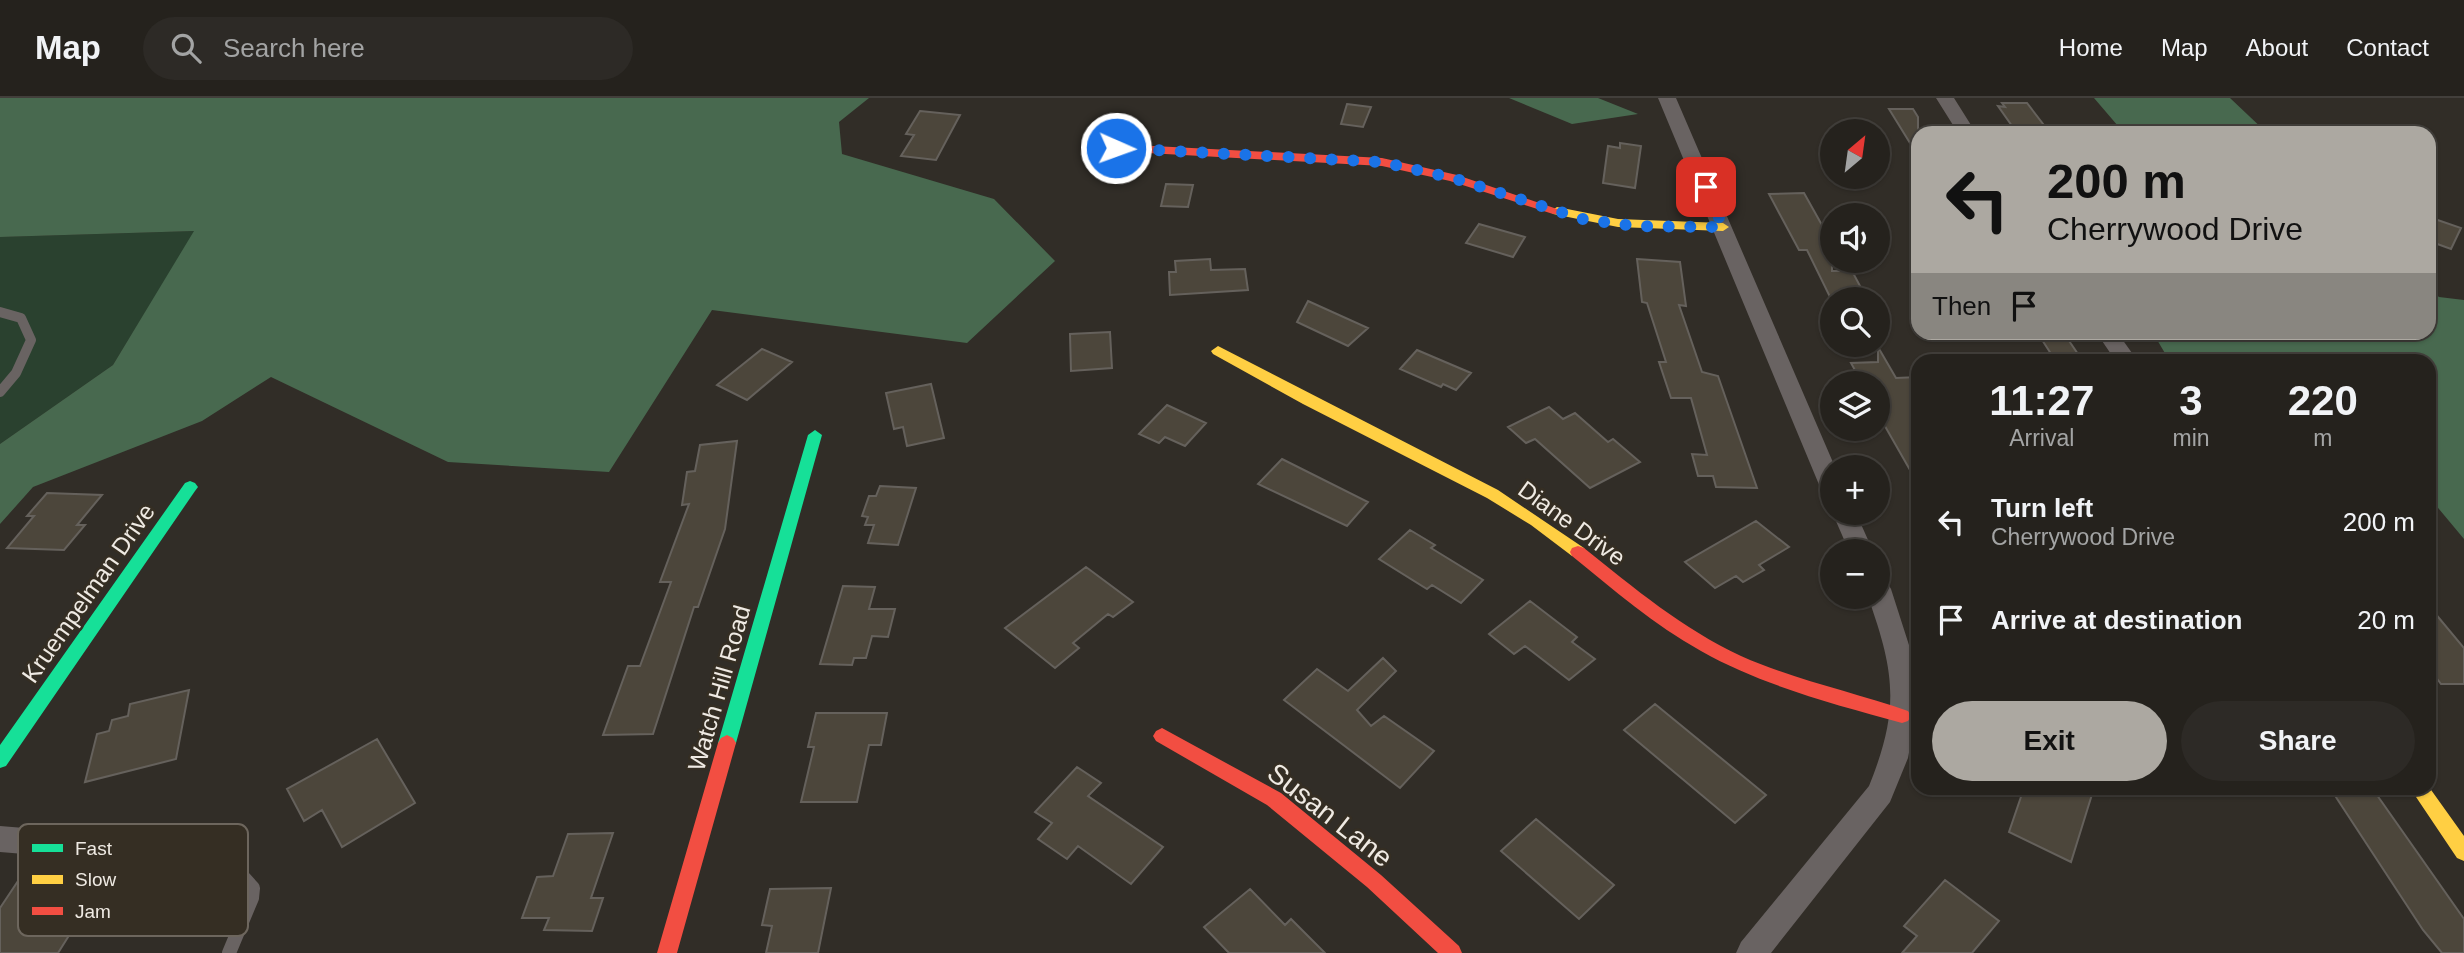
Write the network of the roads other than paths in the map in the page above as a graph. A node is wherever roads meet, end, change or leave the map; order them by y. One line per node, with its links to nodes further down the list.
1 (1667, 98): 5 (street)
2 (1945, 98): 3 (street)
3 (1963, 126)
4 (1116, 148): 5 (street)
5 (1723, 227): 10 (street)
6 (0, 312): 8 (lane)
7 (1219, 351): 13 (street, Diane Drive)
8 (0, 392)
9 (815, 436): 24 (street, Watch Hill Road)
10 (1820, 458)
11 (190, 487): 15 (street, Kruempelman Drive)
12 (1885, 609): 13 (street)
13 (1902, 716): 26 (street)
14 (1162, 736): 25 (street, Susan Lane)
15 (0, 760)
16 (2424, 795): 19 (street)
17 (0, 839): 18 (street)
18 (18, 840)
19 (2464, 852)
20 (248, 882): 21 (lane)
21 (248, 908)
22 (236, 936): 23 (lane)
23 (229, 953)
24 (667, 953)
25 (1452, 953)
26 (1752, 953)

